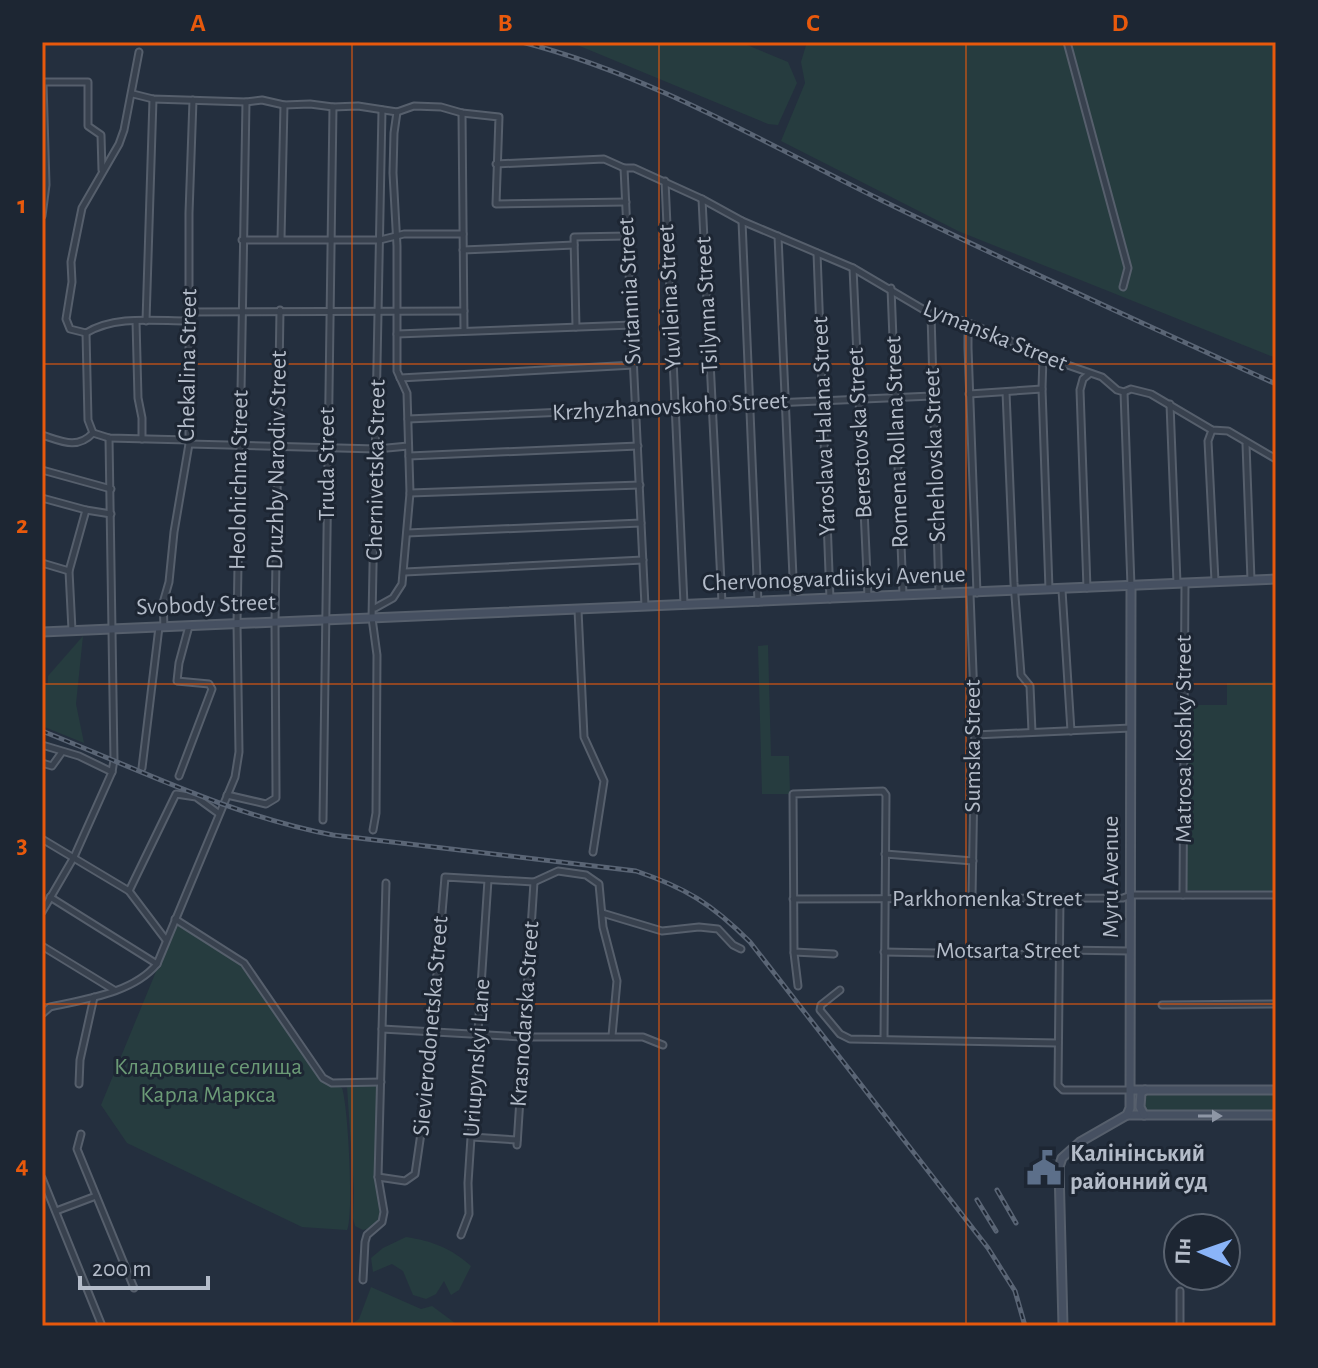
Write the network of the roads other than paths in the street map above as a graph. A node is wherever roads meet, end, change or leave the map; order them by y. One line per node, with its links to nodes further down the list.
1 (1067, 42): 33 (street)
2 (139, 52): 4 (street)
3 (42, 82): 15 (street); 19 (street)
4 (133, 94): 5 (street); 15 (street)
5 (153, 99): 6 (street); 44 (street)
6 (193, 100): 7 (street); 38 (street, Chekalina Street)
7 (246, 102): 8 (street); 25 (street, Heolohichna Street)
8 (284, 105): 9 (street); 26 (street)
9 (333, 107): 10 (street); 27 (street, Truda Street)
10 (382, 110): 11 (street); 28 (street, Chernivetska Street)
11 (397, 112): 12 (street); 24 (street)
12 (462, 113): 13 (street); 21 (street)
13 (496, 164): 14 (street); 18 (street)
14 (624, 168): 16 (street, Lymanska Street); 18 (street, Svitannia Street)
15 (102, 171): 50 (street)
16 (665, 181): 17 (street, Lymanska Street); 68 (street, Yuvileina Street)
17 (702, 199): 20 (street, Lymanska Street); 67 (street, Tsilynna Street)
18 (626, 202): 22 (street, Svitannia Street)
19 (42, 216)
20 (742, 221): 23 (street, Lymanska Street); 65 (street)
21 (463, 234): 24 (street); 30 (street)
22 (627, 236): 29 (street); 46 (street, Svitannia Street)
23 (778, 236): 31 (street, Lymanska Street); 64 (street)
24 (396, 237): 28 (street); 41 (street)
25 (242, 240): 26 (street); 39 (street, Heolohichna Street)
26 (281, 240): 27 (street)
27 (329, 240): 28 (street); 36 (street, Truda Street)
28 (380, 240): 40 (street, Chernivetska Street)
29 (574, 245): 30 (street); 48 (street)
30 (463, 250): 37 (street)
31 (817, 253): 32 (street, Lymanska Street); 63 (street, Yaroslava Halana Street)
32 (853, 268): 34 (street, Lymanska Street); 62 (street, Berestovska Street)
33 (1123, 287)
34 (891, 288): 42 (street, Lymanska Street); 61 (street, Romena Rollana Street)
35 (280, 310): 36 (street); 39 (street); 81 (street, Druzhby Narodiv Street)
36 (329, 310): 40 (street); 82 (street, Truda Street)
37 (464, 311): 41 (street); 49 (street)
38 (190, 312): 39 (street); 45 (street, Chekalina Street)
39 (242, 312): 78 (street, Heolohichna Street)
40 (378, 313): 41 (street); 83 (street, Chernivetska Street)
41 (397, 313): 51 (street)
42 (931, 314): 47 (street, Lymanska Street); 60 (street, Schehlovska Street)
43 (136, 321): 44 (street); 50 (street); 75 (street)
44 (146, 321): 45 (street)
45 (188, 321): 76 (street, Chekalina Street)
46 (632, 325): 48 (street); 53 (street, Svitannia Street)
47 (974, 325): 52 (street, Lymanska Street); 59 (street, Sumska Street)
48 (576, 327): 49 (street)
49 (464, 331): 51 (street)
50 (86, 333): 72 (street)
51 (397, 334): 55 (street)
52 (1043, 356): 54 (street, Lymanska Street); 56 (street)
53 (634, 365): 55 (street); 69 (street, Svitannia Street)
54 (1089, 374): 58 (street, Lymanska Street); 104 (street)
55 (399, 378): 70 (street)
56 (1042, 389): 57 (street); 105 (street)
57 (1006, 392): 59 (street); 107 (street)
58 (1124, 392): 66 (street, Lymanska Street); 103 (street, Myru Avenue)
59 (969, 394): 108 (street, Sumska Street)
60 (932, 396): 61 (street, Krzhyzhanovskoho Street); 109 (street, Schehlovska Street)
61 (895, 397): 62 (street, Krzhyzhanovskoho Street); 110 (street, Romena Rollana Street)
62 (859, 399): 63 (street, Krzhyzhanovskoho Street); 111 (street, Berestovska Street)
63 (822, 400): 64 (street, Krzhyzhanovskoho Street); 112 (street, Yaroslava Halana Street)
64 (785, 402): 65 (street, Krzhyzhanovskoho Street); 113 (street)
65 (749, 404): 67 (street, Krzhyzhanovskoho Street); 114 (street)
66 (1170, 404): 71 (street, Lymanska Street); 102 (street, Matrosa Koshky Street)
67 (712, 405): 68 (street, Krzhyzhanovskoho Street); 115 (street, Tsilynna Street)
68 (675, 407): 69 (street, Krzhyzhanovskoho Street); 116 (street, Yuvileina Street)
69 (636, 409): 70 (street, Krzhyzhanovskoho Street); 80 (street, Svitannia Street)
70 (408, 419): 79 (street)
71 (1212, 430): 77 (street, Lymanska Street); 101 (street)
72 (93, 433): 73 (street); 74 (street)
73 (42, 435)
74 (109, 438): 75 (street); 88 (street)
75 (142, 439): 76 (street)
76 (188, 442): 78 (street); 125 (street, Chekalina Street)
77 (1246, 444): 85 (street, Lymanska Street); 100 (street)
78 (240, 445): 81 (street); 123 (street, Heolohichna Street)
79 (408, 446): 83 (street); 84 (street)
80 (638, 446): 84 (street); 87 (street, Svitannia Street)
81 (277, 447): 82 (street); 122 (street, Druzhby Narodiv Street)
82 (326, 447): 83 (street); 121 (street, Truda Street)
83 (377, 449): 118 (street, Chernivetska Street)
84 (409, 456): 89 (street)
85 (1276, 459)
86 (42, 470): 88 (street)
87 (640, 485): 89 (street); 93 (street, Svitannia Street)
88 (111, 489): 92 (street)
89 (410, 493): 94 (street)
90 (42, 498): 91 (street)
91 (86, 510): 92 (street); 97 (street)
92 (111, 514): 126 (street)
93 (641, 523): 94 (street); 95 (street, Svitannia Street)
94 (407, 533): 98 (street)
95 (643, 560): 98 (street); 117 (street, Svitannia Street)
96 (42, 563): 97 (street)
97 (69, 571): 127 (street)
98 (405, 572): 118 (street)
99 (1276, 579): 100 (main road, Chervonogvardiiskyi Avenue)
100 (1251, 580): 101 (main road, Chervonogvardiiskyi Avenue)
101 (1215, 582): 102 (main road, Chervonogvardiiskyi Avenue)
102 (1181, 584): 103 (main road, Chervonogvardiiskyi Avenue); 153 (street, Matrosa Koshky Street)
103 (1131, 587): 104 (main road, Chervonogvardiiskyi Avenue); 129 (main road, Myru Avenue)
104 (1087, 589): 106 (main road, Chervonogvardiiskyi Avenue)
105 (1049, 590): 106 (main road, Chervonogvardiiskyi Avenue); 107 (main road, Chervonogvardiiskyi Avenue)
106 (1062, 590): 130 (street)
107 (1016, 592): 108 (main road, Chervonogvardiiskyi Avenue); 131 (street)
108 (974, 594): 109 (main road, Chervonogvardiiskyi Avenue); 132 (street, Sumska Street)
109 (939, 595): 110 (main road, Chervonogvardiiskyi Avenue)
110 (903, 596): 111 (main road, Chervonogvardiiskyi Avenue)
111 (868, 598): 112 (main road, Chervonogvardiiskyi Avenue)
112 (830, 600): 113 (main road, Chervonogvardiiskyi Avenue)
113 (794, 601): 114 (main road, Chervonogvardiiskyi Avenue)
114 (758, 603): 115 (main road, Chervonogvardiiskyi Avenue)
115 (722, 604): 116 (main road, Chervonogvardiiskyi Avenue)
116 (684, 605): 117 (main road, Chervonogvardiiskyi Avenue)
117 (645, 607): 119 (main road, Chervonogvardiiskyi Avenue)
118 (374, 609): 120 (street, Chernivetska Street)
119 (578, 610): 120 (main road, Chervonogvardiiskyi Avenue); 144 (street)
120 (372, 618): 121 (main road, Svobody Street); 142 (street, Chernivetska Street)
121 (327, 621): 122 (main road, Svobody Street); 141 (street, Truda Street)
122 (275, 622): 123 (main road, Svobody Street); 139 (street, Druzhby Narodiv Street)
123 (237, 624): 124 (main road, Svobody Street); 139 (street, Heolohichna Street)
124 (189, 626): 125 (main road, Svobody Street); 138 (street)
125 (162, 627): 126 (main road, Svobody Street); 136 (street, Chekalina Street)
126 (114, 629): 127 (main road, Svobody Street); 137 (street)
127 (72, 630): 128 (main road, Svobody Street)
128 (42, 632)
129 (1131, 728): 130 (street); 152 (main road, Myru Avenue)
130 (1071, 731): 131 (street)
131 (1032, 732): 132 (street)
132 (975, 735): 147 (street, Sumska Street)
133 (42, 745): 134 (street)
134 (62, 752): 135 (street); 137 (street)
135 (42, 763)
136 (142, 768)
137 (112, 772): 146 (street)
138 (179, 776)
139 (227, 795): 140 (street, Heolohichna Street)
140 (218, 813): 151 (street); 162 (street, Heolohichna Street)
141 (323, 820)
142 (373, 830)
143 (42, 839): 146 (street)
144 (593, 852)
145 (885, 854): 147 (street); 157 (street); 158 (street)
146 (74, 857): 151 (street); 155 (street)
147 (973, 861): 156 (street, Sumska Street)
148 (488, 880): 149 (street); 180 (street, Sievierodonetska Street); 181 (street, Uriupynskyi Lane)
149 (534, 882): 161 (street); 183 (street, Krasnodarska Street)
150 (386, 883): 179 (street)
151 (129, 891): 163 (street)
152 (1131, 895): 153 (street, Parkhomenka Street); 159 (street, Parkhomenka Street); 166 (main road, Myru Avenue)
153 (1183, 895): 154 (street, Parkhomenka Street)
154 (1276, 895)
155 (50, 897): 160 (street); 171 (street)
156 (972, 898): 158 (street, Parkhomenka Street); 159 (street, Parkhomenka Street)
157 (793, 899): 158 (street, Parkhomenka Street); 167 (street)
158 (885, 899): 168 (street)
159 (1060, 899): 169 (street)
160 (42, 912)
161 (602, 913): 165 (street); 182 (street)
162 (175, 919): 163 (street, Heolohichna Street); 187 (street)
163 (166, 940): 171 (street, Heolohichna Street)
164 (42, 946): 173 (street)
165 (741, 949)
166 (1131, 951): 169 (street, Motsarta Street); 189 (main road, Myru Avenue)
167 (794, 952): 170 (street); 172 (street)
168 (884, 952): 169 (street, Motsarta Street); 184 (street)
169 (1060, 953): 185 (street)
170 (834, 954)
171 (157, 964): 173 (street)
172 (798, 986)
173 (114, 990): 175 (street)
174 (840, 990): 184 (street)
175 (94, 997): 178 (street); 188 (street)
176 (1276, 1004): 177 (street)
177 (1162, 1005)
178 (42, 1014)
179 (382, 1029): 180 (street); 187 (street)
180 (431, 1030): 181 (street); 197 (street, Sievierodonetska Street)
181 (478, 1034): 183 (street); 196 (street, Uriupynskyi Lane)
182 (612, 1036): 183 (street); 186 (street)
183 (523, 1037): 196 (street, Krasnodarska Street)
184 (884, 1039): 185 (street)
185 (1058, 1043): 189 (street)
186 (663, 1045)
187 (381, 1082): 197 (street)
188 (79, 1084)
189 (1131, 1090): 190 (main road); 192 (main road, Myru Avenue)
190 (1145, 1090): 191 (main road); 193 (main road)
191 (1276, 1090)
192 (1127, 1115): 193 (main road); 206 (main road)
193 (1144, 1115): 194 (main road, one-way to 194)
194 (1276, 1115)
195 (81, 1134): 199 (street)
196 (472, 1137): 201 (street, Uriupynskyi Lane)
197 (378, 1177): 202 (street)
198 (42, 1178): 200 (street)
199 (96, 1196): 200 (street); 203 (street)
200 (55, 1211): 205 (street)
201 (461, 1235)
202 (363, 1280)
203 (134, 1288)
204 (1180, 1292): 207 (street)
205 (102, 1326)
206 (1063, 1326)
207 (1180, 1326)

